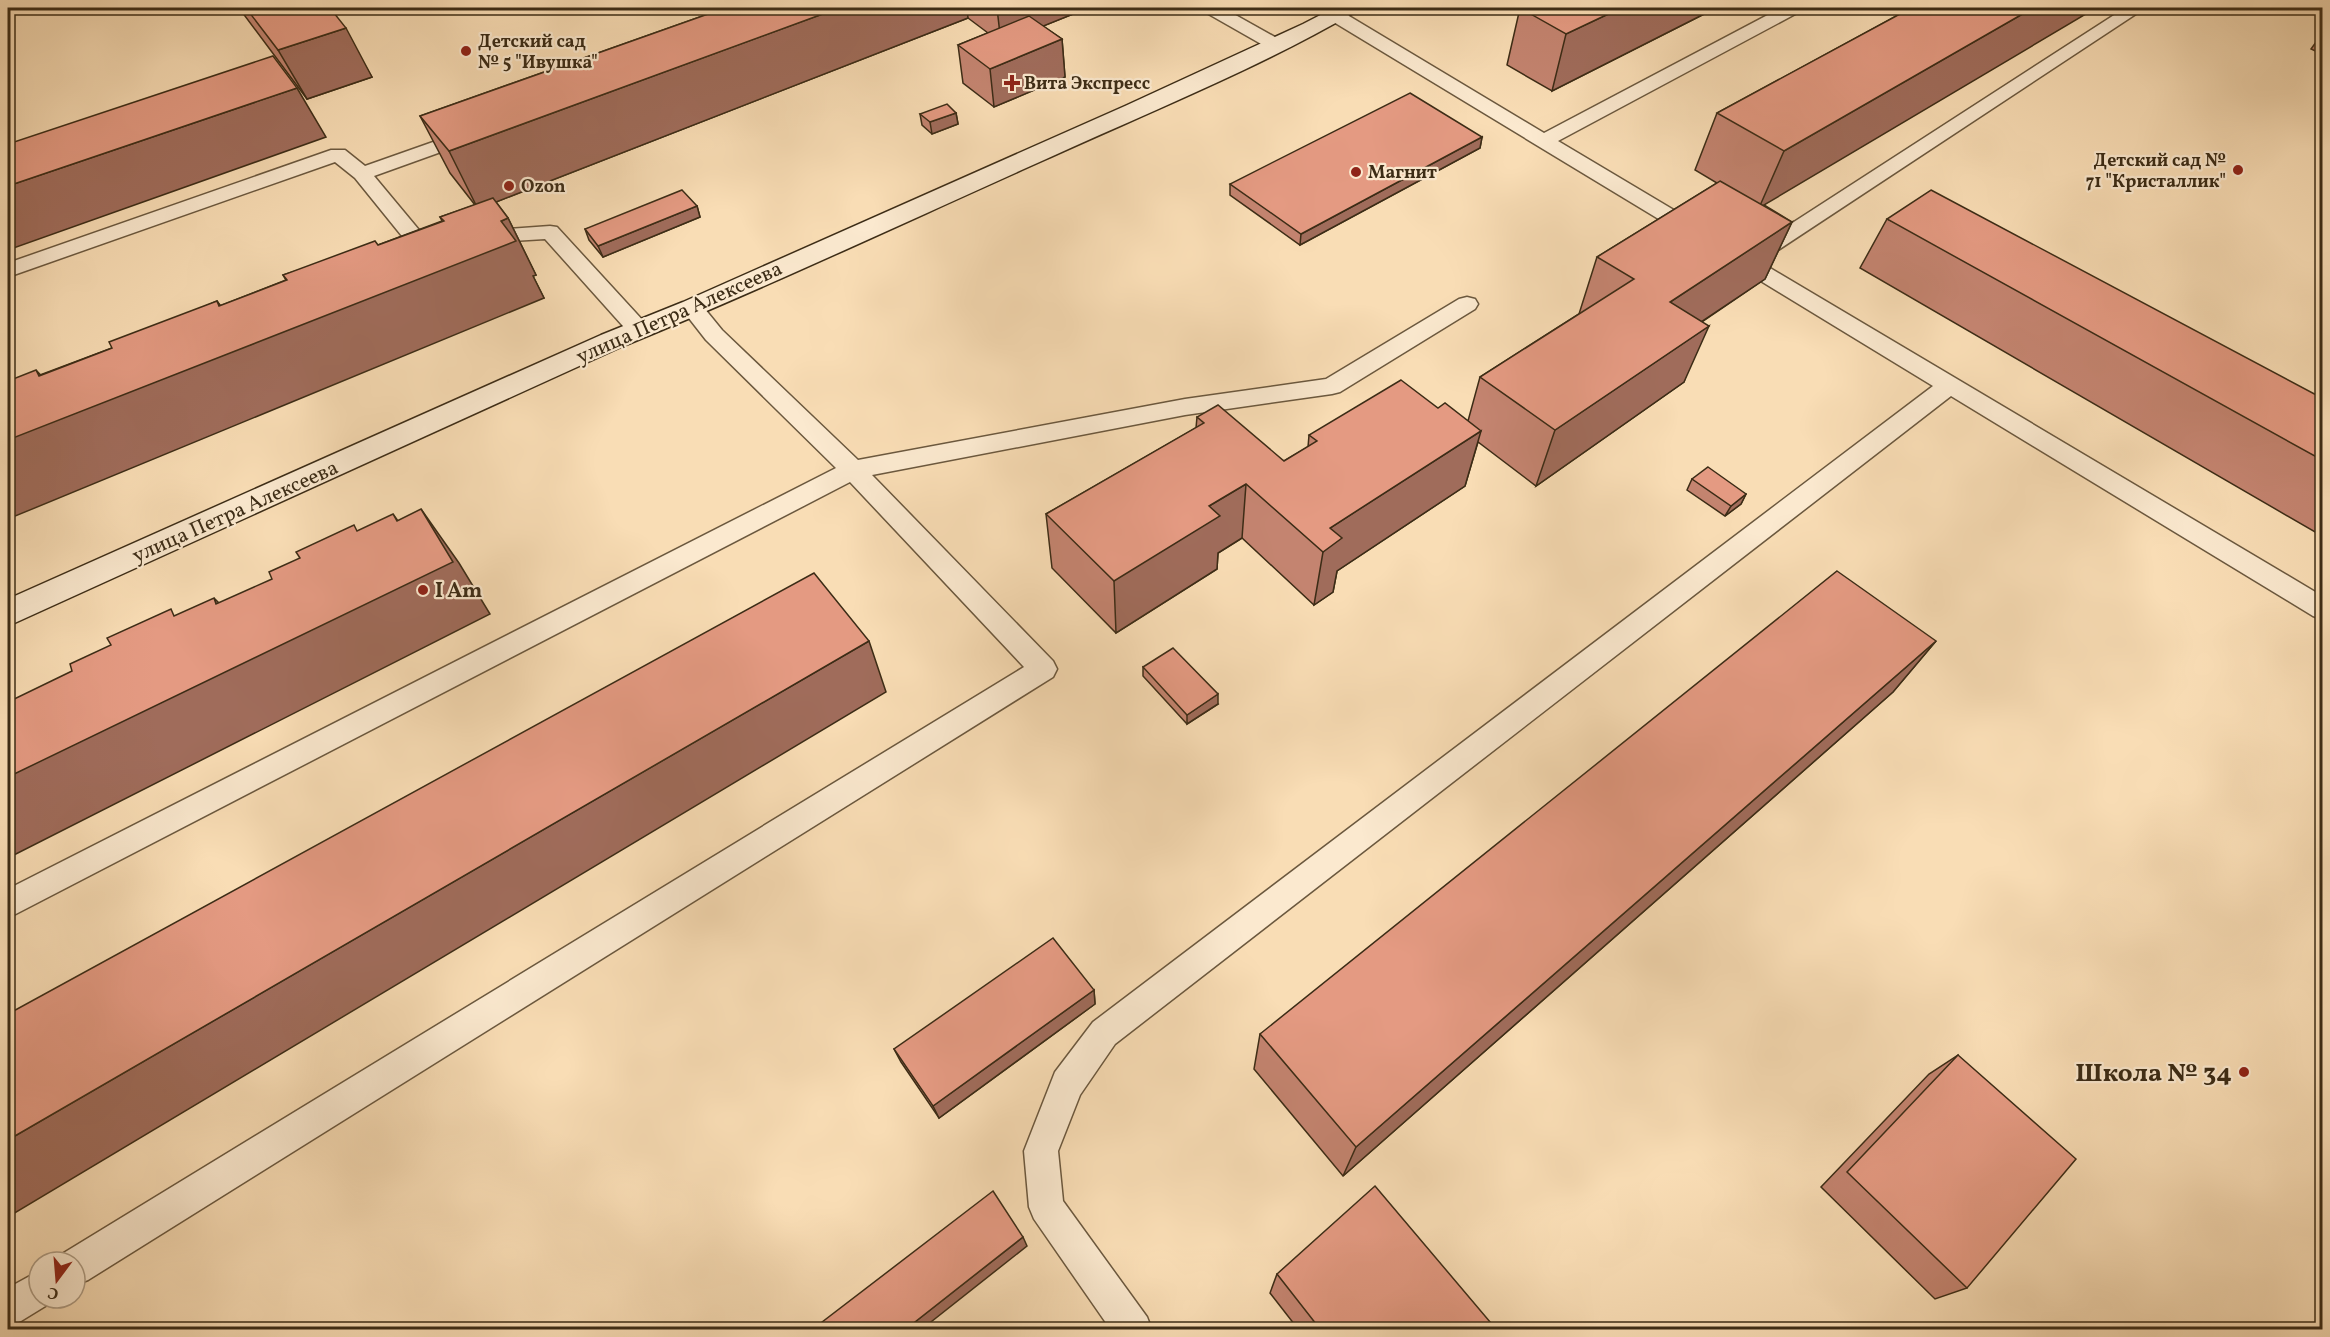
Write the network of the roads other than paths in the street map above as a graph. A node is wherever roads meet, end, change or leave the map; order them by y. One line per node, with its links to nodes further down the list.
1 (1211, 8): 5 (lane)
2 (1793, 8): 7 (lane)
3 (2136, 8): 13 (lane)
4 (1341, 11): 5 (street, улица Петра Алексеева); 7 (lane)
5 (1276, 45): 16 (street, улица Петра Алексеева)
6 (483, 130): 8 (lane)
7 (1543, 141): 13 (lane)
8 (362, 174): 11 (lane); 14 (lane)
9 (461, 238): 17 (lane)
10 (439, 240): 11 (lane)
11 (417, 241): 12 (lane)
12 (395, 250)
13 (1746, 263): 18 (lane)
14 (8, 270)
15 (1467, 304): 19 (lane)
16 (692, 308): 17 (street, улица Петра Алексеева); 19 (lane)
17 (639, 330): 21 (street, улица Петра Алексеева)
18 (1950, 385): 20 (lane); 26 (lane)
19 (853, 470): 22 (lane); 23 (lane)
20 (2322, 609)
21 (8, 613)
22 (8, 904)
23 (87, 1260)
24 (27, 1296): 25 (lane)
25 (8, 1308)
26 (1134, 1329)

